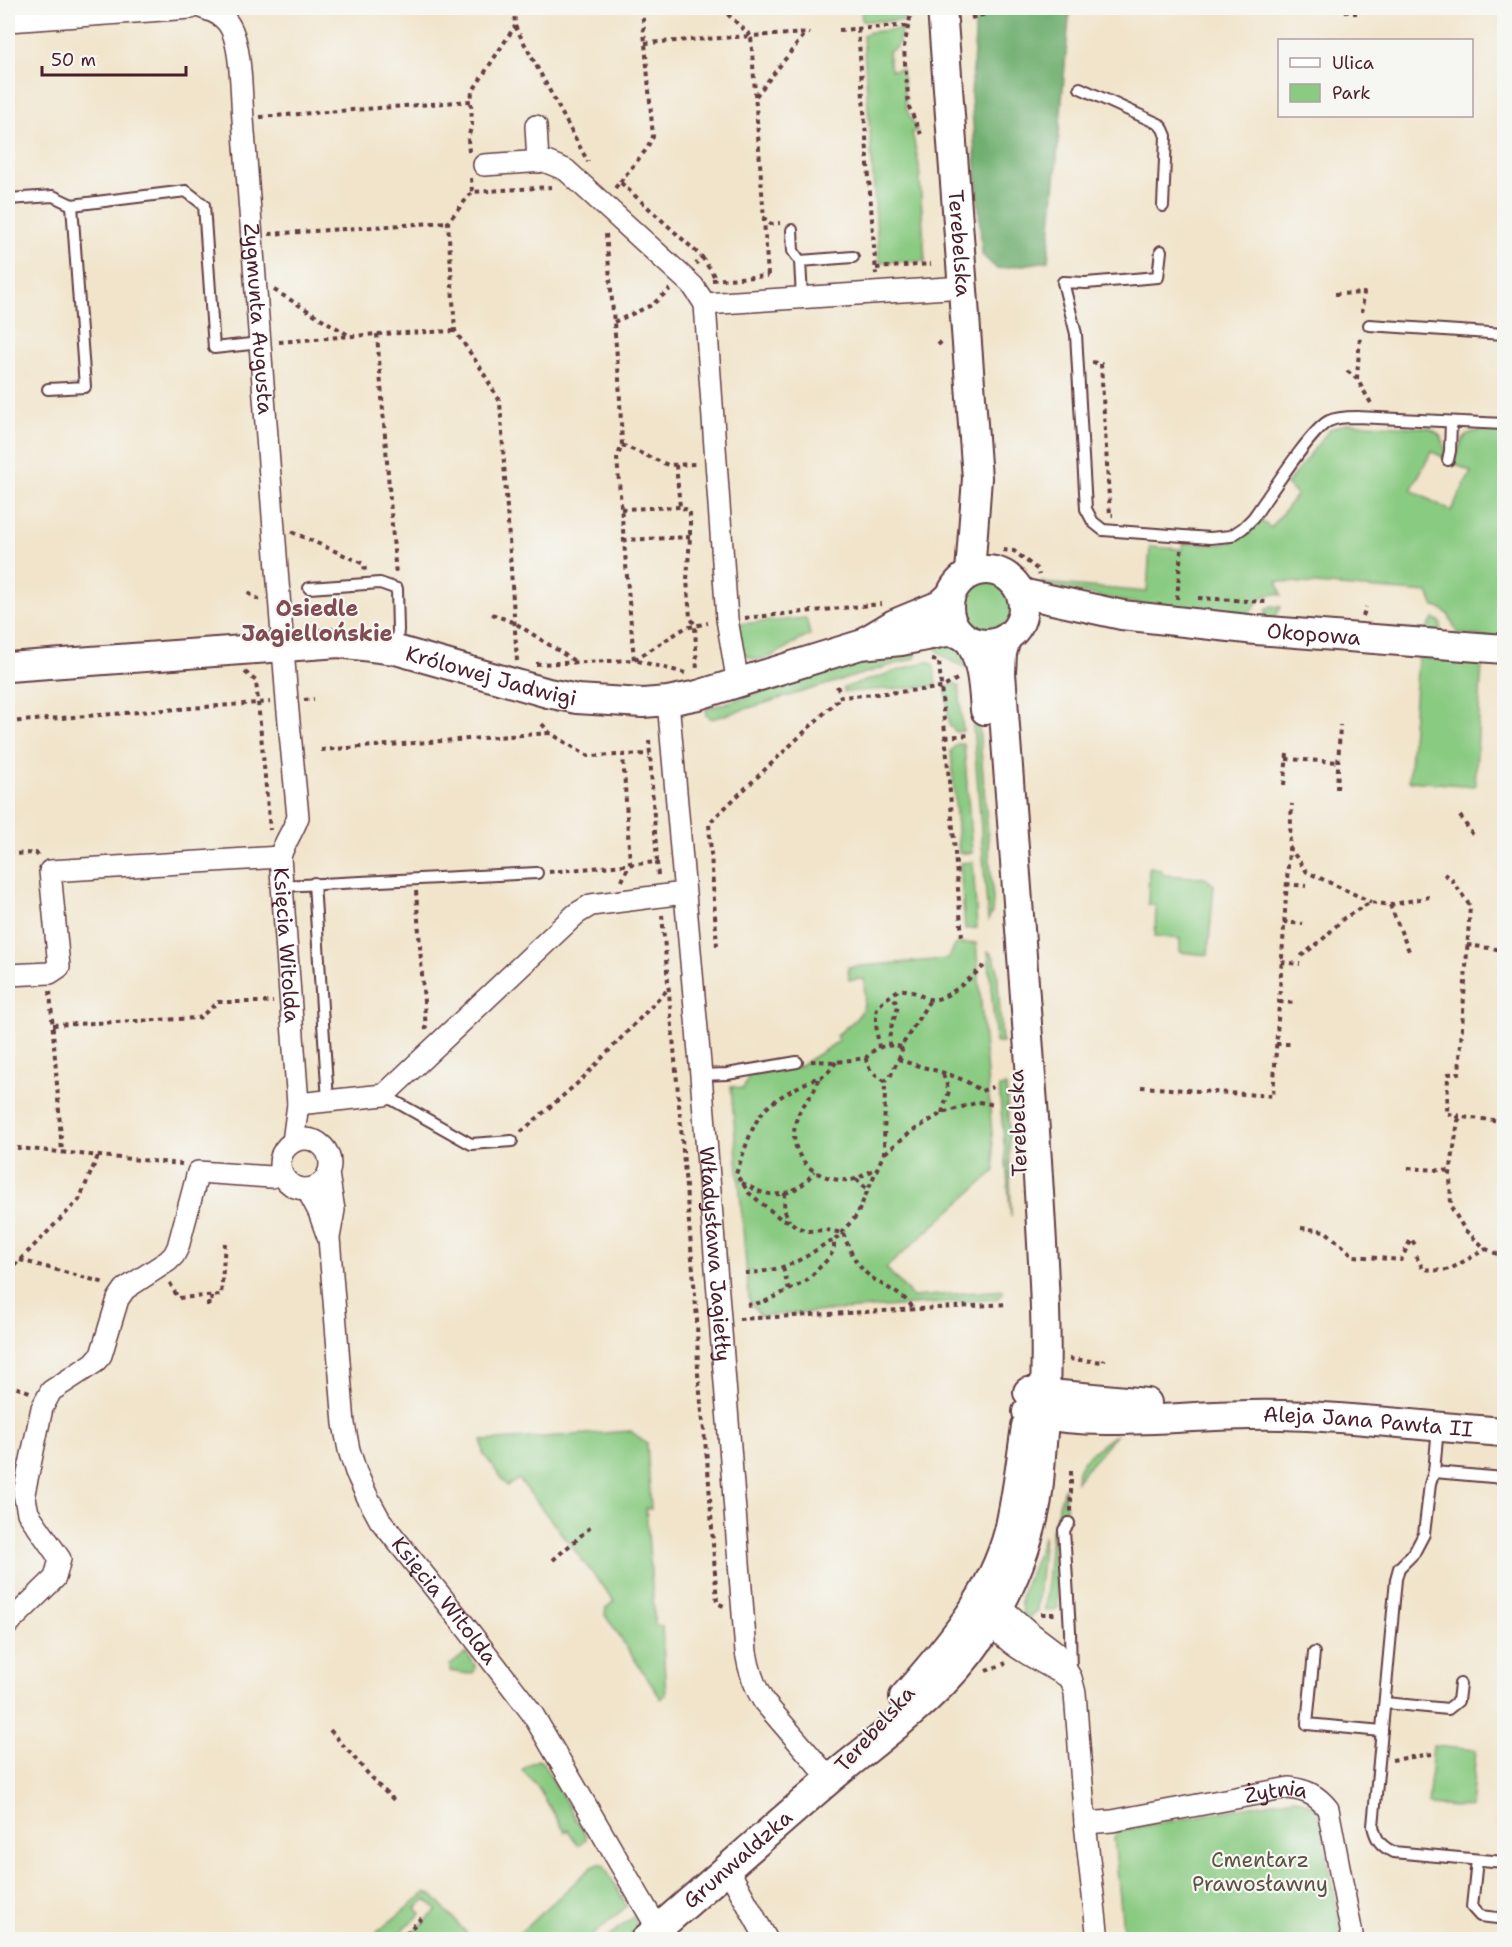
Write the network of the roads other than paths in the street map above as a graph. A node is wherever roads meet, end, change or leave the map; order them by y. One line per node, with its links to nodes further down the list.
1 (191, 8): 4 (street)
2 (203, 8): 21 (street, Zygmunta Augusta)
3 (942, 8): 16 (street, Terebelska)
4 (8, 21)
5 (1080, 88): 11 (lane)
6 (536, 126): 7 (street)
7 (538, 162): 8 (street); 18 (street)
8 (475, 166)
9 (8, 199): 10 (lane)
10 (72, 205): 21 (lane); 22 (lane)
11 (1163, 206)
12 (792, 230): 15 (lane)
13 (1161, 251): 23 (lane)
14 (853, 257): 15 (lane)
15 (800, 261): 17 (lane)
16 (963, 287): 17 (street); 26 (street, Terebelska)
17 (802, 298): 18 (street)
18 (705, 304): 39 (street)
19 (1369, 325): 20 (lane)
20 (1504, 334)
21 (260, 344): 35 (street, Zygmunta Augusta)
22 (48, 389)
23 (1451, 422): 24 (lane); 25 (lane)
24 (1504, 424)
25 (1448, 460)
26 (977, 478): 27 (street, Terebelska); 28 (street, Terebelska)
27 (970, 573): 28 (street); 30 (street)
28 (1018, 574): 31 (street, Okopowa); 32 (street)
29 (309, 588): 37 (lane)
30 (950, 596): 33 (street); 34 (street, Królowej Jadwigi)
31 (1122, 615): 32 (street, Okopowa); 36 (street, Okopowa)
32 (1013, 632): 33 (street); 59 (street, Terebelska)
33 (964, 637): 34 (street, Królowej Jadwigi); 59 (street, Terebelska)
34 (860, 645): 39 (street, Królowej Jadwigi)
35 (284, 646): 37 (street, Królowej Jadwigi); 38 (street, Królowej Jadwigi); 41 (street, Księcia Witolda)
36 (1504, 649)
37 (396, 650): 40 (street, Królowej Jadwigi)
38 (8, 667)
39 (738, 684): 40 (street, Królowej Jadwigi)
40 (668, 701): 45 (street, Władysława Jagiełły)
41 (276, 857): 44 (street, Księcia Witolda); 46 (street)
42 (537, 873): 43 (lane)
43 (314, 883): 44 (lane); 50 (lane)
44 (282, 886): 51 (street, Księcia Witolda)
45 (684, 893): 48 (street, Władysława Jagiełły); 49 (street)
46 (8, 975)
47 (797, 1062): 48 (lane)
48 (701, 1075): 77 (street, Władysława Jagiełły)
49 (384, 1095): 50 (street); 53 (lane)
50 (328, 1101): 51 (street)
51 (298, 1104): 52 (street, Księcia Witolda); 54 (street, Księcia Witolda)
52 (314, 1140): 54 (street); 56 (street)
53 (512, 1141)
54 (293, 1142): 55 (street)
55 (282, 1174): 57 (street); 69 (street)
56 (328, 1174): 57 (street); 58 (street, Księcia Witolda)
57 (307, 1189): 58 (street, Księcia Witolda)
58 (329, 1238): 83 (street, Księcia Witolda)
59 (1037, 1403): 60 (street, Aleja Jana Pawła II); 61 (street, Aleja Jana Pawła II); 66 (street, Terebelska); 68 (street, Terebelska)
60 (1233, 1416): 61 (street, Aleja Jana Pawła II); 62 (street, Aleja Jana Pawła II)
61 (1090, 1420): 66 (street, Terebelska)
62 (1438, 1427): 63 (street, Aleja Jana Pawła II); 64 (lane)
63 (1504, 1432)
64 (1434, 1472): 65 (lane); 75 (lane)
65 (1504, 1478)
66 (1037, 1502): 68 (street, Terebelska)
67 (1069, 1523): 73 (lane)
68 (989, 1610): 70 (street); 72 (street, Terebelska); 73 (street); 77 (street, Terebelska)
69 (8, 1624)
70 (1015, 1652): 72 (street, Terebelska); 73 (street)
71 (1314, 1653): 76 (lane)
72 (969, 1671): 77 (street, Terebelska)
73 (1071, 1678): 78 (street)
74 (1460, 1684): 75 (lane)
75 (1384, 1703): 76 (lane)
76 (1382, 1731): 79 (lane)
77 (830, 1779): 81 (street, Grunwaldzka)
78 (1085, 1823): 85 (street); 86 (street, Żytnia)
79 (1477, 1860): 80 (lane); 82 (lane)
80 (1504, 1862)
81 (728, 1869): 83 (street, Grunwaldzka); 84 (street)
82 (1497, 1918)
83 (651, 1934)
84 (767, 1940)
85 (1098, 1940)
86 (1353, 1940)

